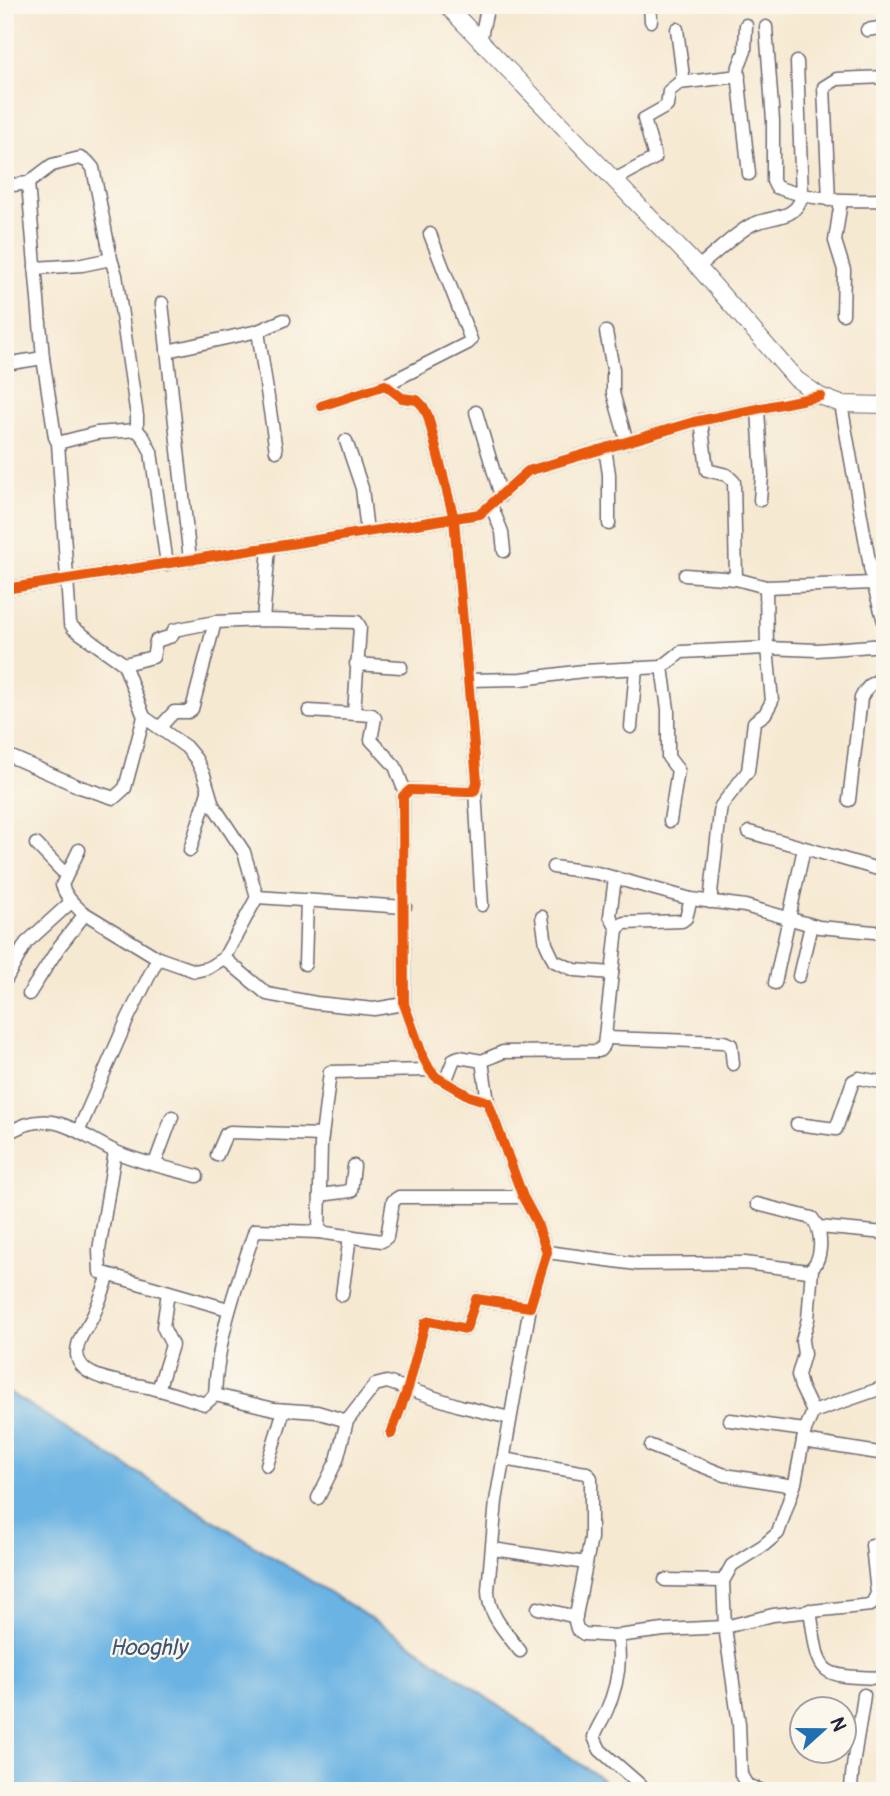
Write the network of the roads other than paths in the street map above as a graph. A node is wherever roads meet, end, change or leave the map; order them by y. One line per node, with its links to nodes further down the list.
1 (446, 5): 10 (main road)
2 (488, 5): 10 (street)
3 (650, 5): 4 (street)
4 (651, 21)
5 (746, 24): 12 (street)
6 (766, 27): 19 (street)
7 (885, 27): 9 (street)
8 (677, 29): 14 (street)
9 (867, 30)
10 (480, 41): 16 (main road)
11 (797, 62): 19 (street)
12 (739, 76): 14 (street); 15 (street)
13 (885, 77): 21 (street)
14 (680, 83): 16 (street)
15 (749, 174)
16 (614, 180): 24 (main road)
17 (28, 183): 18 (street); 23 (street); 25 (street)
18 (5, 186)
19 (802, 197): 21 (street); 24 (street)
20 (885, 200): 21 (street)
21 (835, 201): 27 (street)
22 (430, 234): 34 (street)
23 (111, 259): 25 (street); 42 (street)
24 (698, 267): 35 (main road)
25 (35, 268): 32 (street)
26 (162, 303): 31 (street)
27 (843, 314)
28 (284, 320): 29 (street)
29 (258, 331): 31 (street); 47 (street)
30 (606, 332): 44 (street)
31 (167, 351): 56 (street)
32 (43, 358): 33 (street); 45 (street)
33 (5, 364)
34 (383, 386): 37 (street); 51 (street)
35 (820, 397): 36 (main road); 39 (street)
36 (841, 404): 38 (main road); 59 (street)
37 (321, 405)
38 (885, 405)
39 (758, 409): 41 (street); 49 (street)
40 (476, 412): 48 (street)
41 (701, 421): 44 (street); 61 (street)
42 (137, 430): 45 (street); 57 (street)
43 (346, 441): 53 (street)
44 (626, 442): 46 (street)
45 (58, 443): 62 (street)
46 (605, 448): 48 (street); 52 (street)
47 (276, 451)
48 (501, 496): 50 (street)
49 (760, 500)
50 (491, 505): 51 (street); 55 (street)
51 (454, 519): 53 (street); 77 (street)
52 (609, 524)
53 (368, 532): 54 (street)
54 (269, 548): 56 (street); 66 (street)
55 (504, 551)
56 (190, 560): 57 (street)
57 (167, 564): 62 (street)
58 (885, 567): 59 (street)
59 (870, 568): 63 (street)
60 (685, 575): 61 (street)
61 (736, 579): 64 (street)
62 (68, 580): 65 (street); 71 (street)
63 (873, 583): 64 (street); 68 (street)
64 (766, 587): 70 (street)
65 (5, 589)
66 (263, 620): 67 (street); 72 (street)
67 (215, 622): 71 (street); 81 (street)
68 (885, 625)
69 (885, 645): 70 (street)
70 (767, 648): 74 (street); 102 (street)
71 (124, 664): 80 (street)
72 (356, 664): 73 (street); 79 (street)
73 (401, 667)
74 (662, 667): 75 (street); 88 (street)
75 (636, 668): 77 (street); 82 (street)
76 (885, 678): 87 (street)
77 (468, 680): 84 (street)
78 (309, 712): 79 (street)
79 (354, 713): 86 (street)
80 (144, 717): 81 (street); 83 (street)
81 (160, 726): 85 (street)
82 (631, 727)
83 (5, 754)
84 (475, 790): 86 (street); 103 (street)
85 (208, 792): 93 (street); 98 (street)
86 (405, 792): 104 (street)
87 (849, 800)
88 (670, 821)
89 (748, 832): 91 (street)
90 (36, 844): 96 (street)
91 (804, 848): 95 (street); 107 (street)
92 (79, 850): 96 (street)
93 (190, 850)
94 (553, 867): 97 (street)
95 (885, 871)
96 (66, 875): 101 (street)
97 (615, 878): 99 (street); 109 (street)
98 (257, 897): 100 (street); 112 (street)
99 (691, 899): 102 (street); 109 (street)
100 (307, 900): 104 (street); 113 (street)
101 (71, 902): 105 (street); 116 (street)
102 (710, 902): 107 (street)
103 (482, 905)
104 (405, 907): 119 (street)
105 (85, 914): 111 (street); 118 (street)
106 (542, 917): 114 (street)
107 (788, 918): 108 (street); 117 (street)
108 (811, 925): 110 (street); 115 (street)
109 (617, 929): 114 (street)
110 (885, 933)
111 (158, 958): 112 (street); 129 (street)
112 (224, 958): 119 (street)
113 (305, 964)
114 (612, 973): 120 (street)
115 (799, 976)
116 (5, 981)
117 (775, 983)
118 (29, 994)
119 (404, 1004): 123 (street)
120 (606, 1038): 121 (street); 122 (street)
121 (482, 1061): 124 (street); 126 (street)
122 (733, 1064)
123 (430, 1070): 124 (street); 131 (street)
124 (445, 1082): 126 (street)
125 (885, 1083): 128 (street)
126 (488, 1102): 138 (street)
127 (172, 1117): 134 (street)
128 (797, 1124)
129 (79, 1130): 130 (street); 132 (street)
130 (5, 1135)
131 (322, 1135): 133 (street); 137 (street)
132 (115, 1152): 134 (street); 146 (street)
133 (217, 1155)
134 (155, 1163): 136 (street)
135 (354, 1166): 137 (street)
136 (197, 1176)
137 (320, 1195): 141 (street)
138 (523, 1197): 143 (street); 144 (street)
139 (757, 1204): 140 (street)
140 (819, 1227): 142 (street); 145 (street)
141 (319, 1232): 143 (street); 150 (street)
142 (885, 1233)
143 (350, 1236): 148 (street)
144 (547, 1252): 145 (street); 149 (street)
145 (812, 1269): 156 (street)
146 (109, 1275): 147 (street); 153 (street)
147 (168, 1292): 150 (street); 153 (street)
148 (342, 1295)
149 (530, 1307): 151 (street); 157 (street)
150 (228, 1309): 154 (street)
151 (408, 1388): 157 (street); 159 (street); 160 (street)
152 (885, 1388): 156 (street)
153 (158, 1390): 154 (street)
154 (215, 1395): 155 (street)
155 (284, 1410): 159 (street); 165 (street)
156 (813, 1412): 161 (street)
157 (510, 1418): 164 (street)
158 (730, 1420): 161 (street)
159 (347, 1421): 167 (street)
160 (391, 1434)
161 (804, 1436): 163 (street); 166 (street)
162 (651, 1446): 166 (street)
163 (885, 1454)
164 (503, 1459): 169 (street); 170 (street)
165 (267, 1465)
166 (794, 1486): 172 (street)
167 (318, 1498)
168 (872, 1545): 174 (street)
169 (492, 1549): 170 (street); 178 (street)
170 (586, 1563): 175 (street)
171 (665, 1580): 172 (street)
172 (723, 1581): 176 (street)
173 (538, 1608): 175 (street)
174 (810, 1610): 176 (street); 179 (street)
175 (576, 1617): 177 (street)
176 (725, 1627): 177 (street); 181 (street)
177 (617, 1636): 182 (street)
178 (520, 1651)
179 (885, 1678)
180 (864, 1695): 184 (street)
181 (743, 1786): 183 (street)
182 (647, 1791)
183 (763, 1791)
184 (851, 1791)

